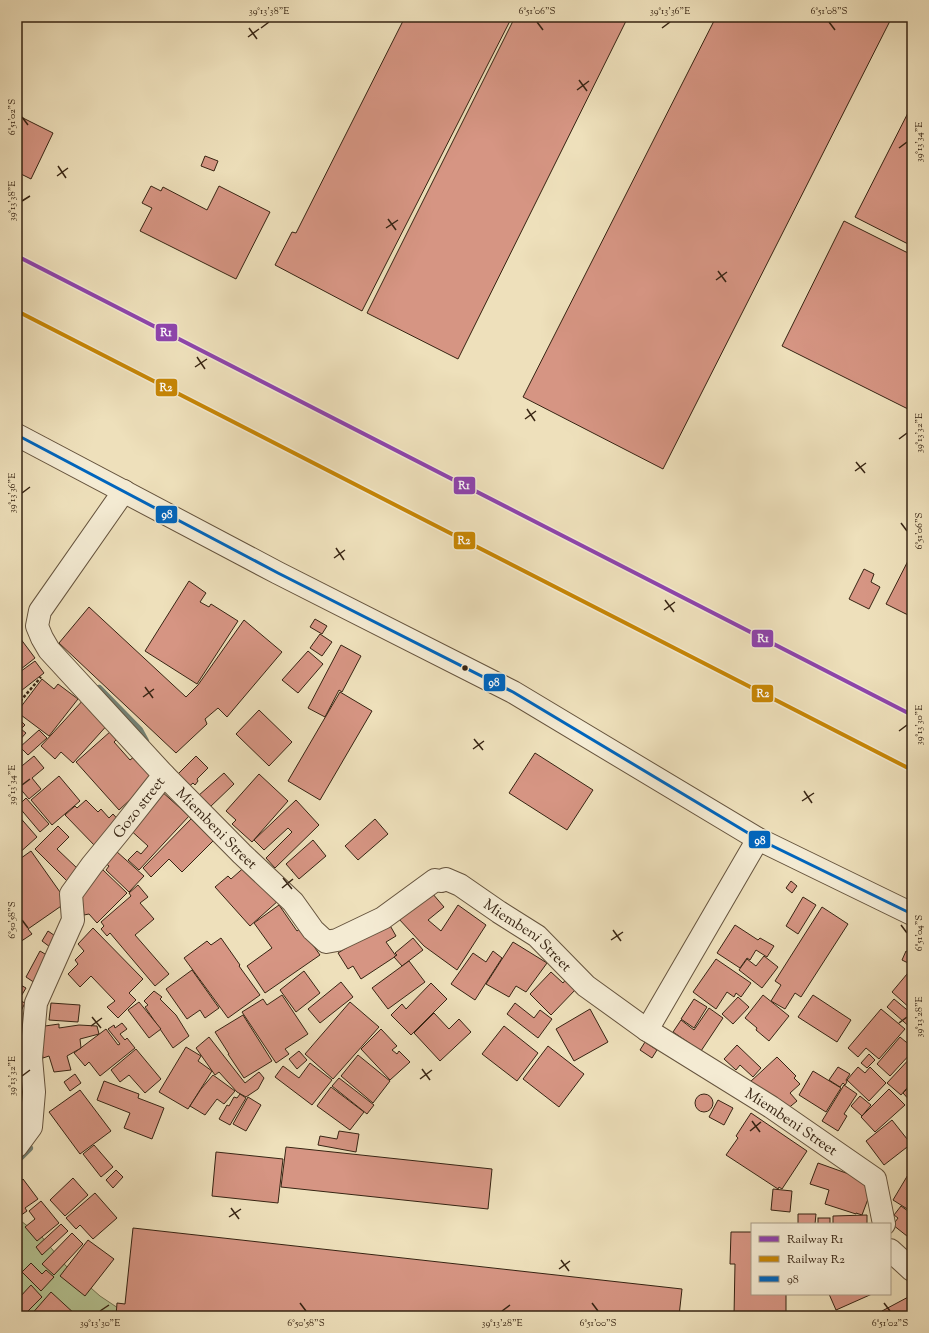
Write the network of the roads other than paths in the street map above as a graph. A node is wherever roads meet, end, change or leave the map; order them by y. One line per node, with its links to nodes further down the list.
1 (17, 435): 2 (street)
2 (124, 491): 3 (street, Gozo street); 4 (street)
3 (164, 775): 6 (street, Miembeni Street); 7 (street, Gozo street)
4 (758, 839): 5 (street); 6 (street)
5 (912, 914)
6 (647, 1030): 8 (street, Miembeni Street)
7 (17, 1146)
8 (884, 1223)
9 (891, 1251): 10 (street)
10 (912, 1270)

